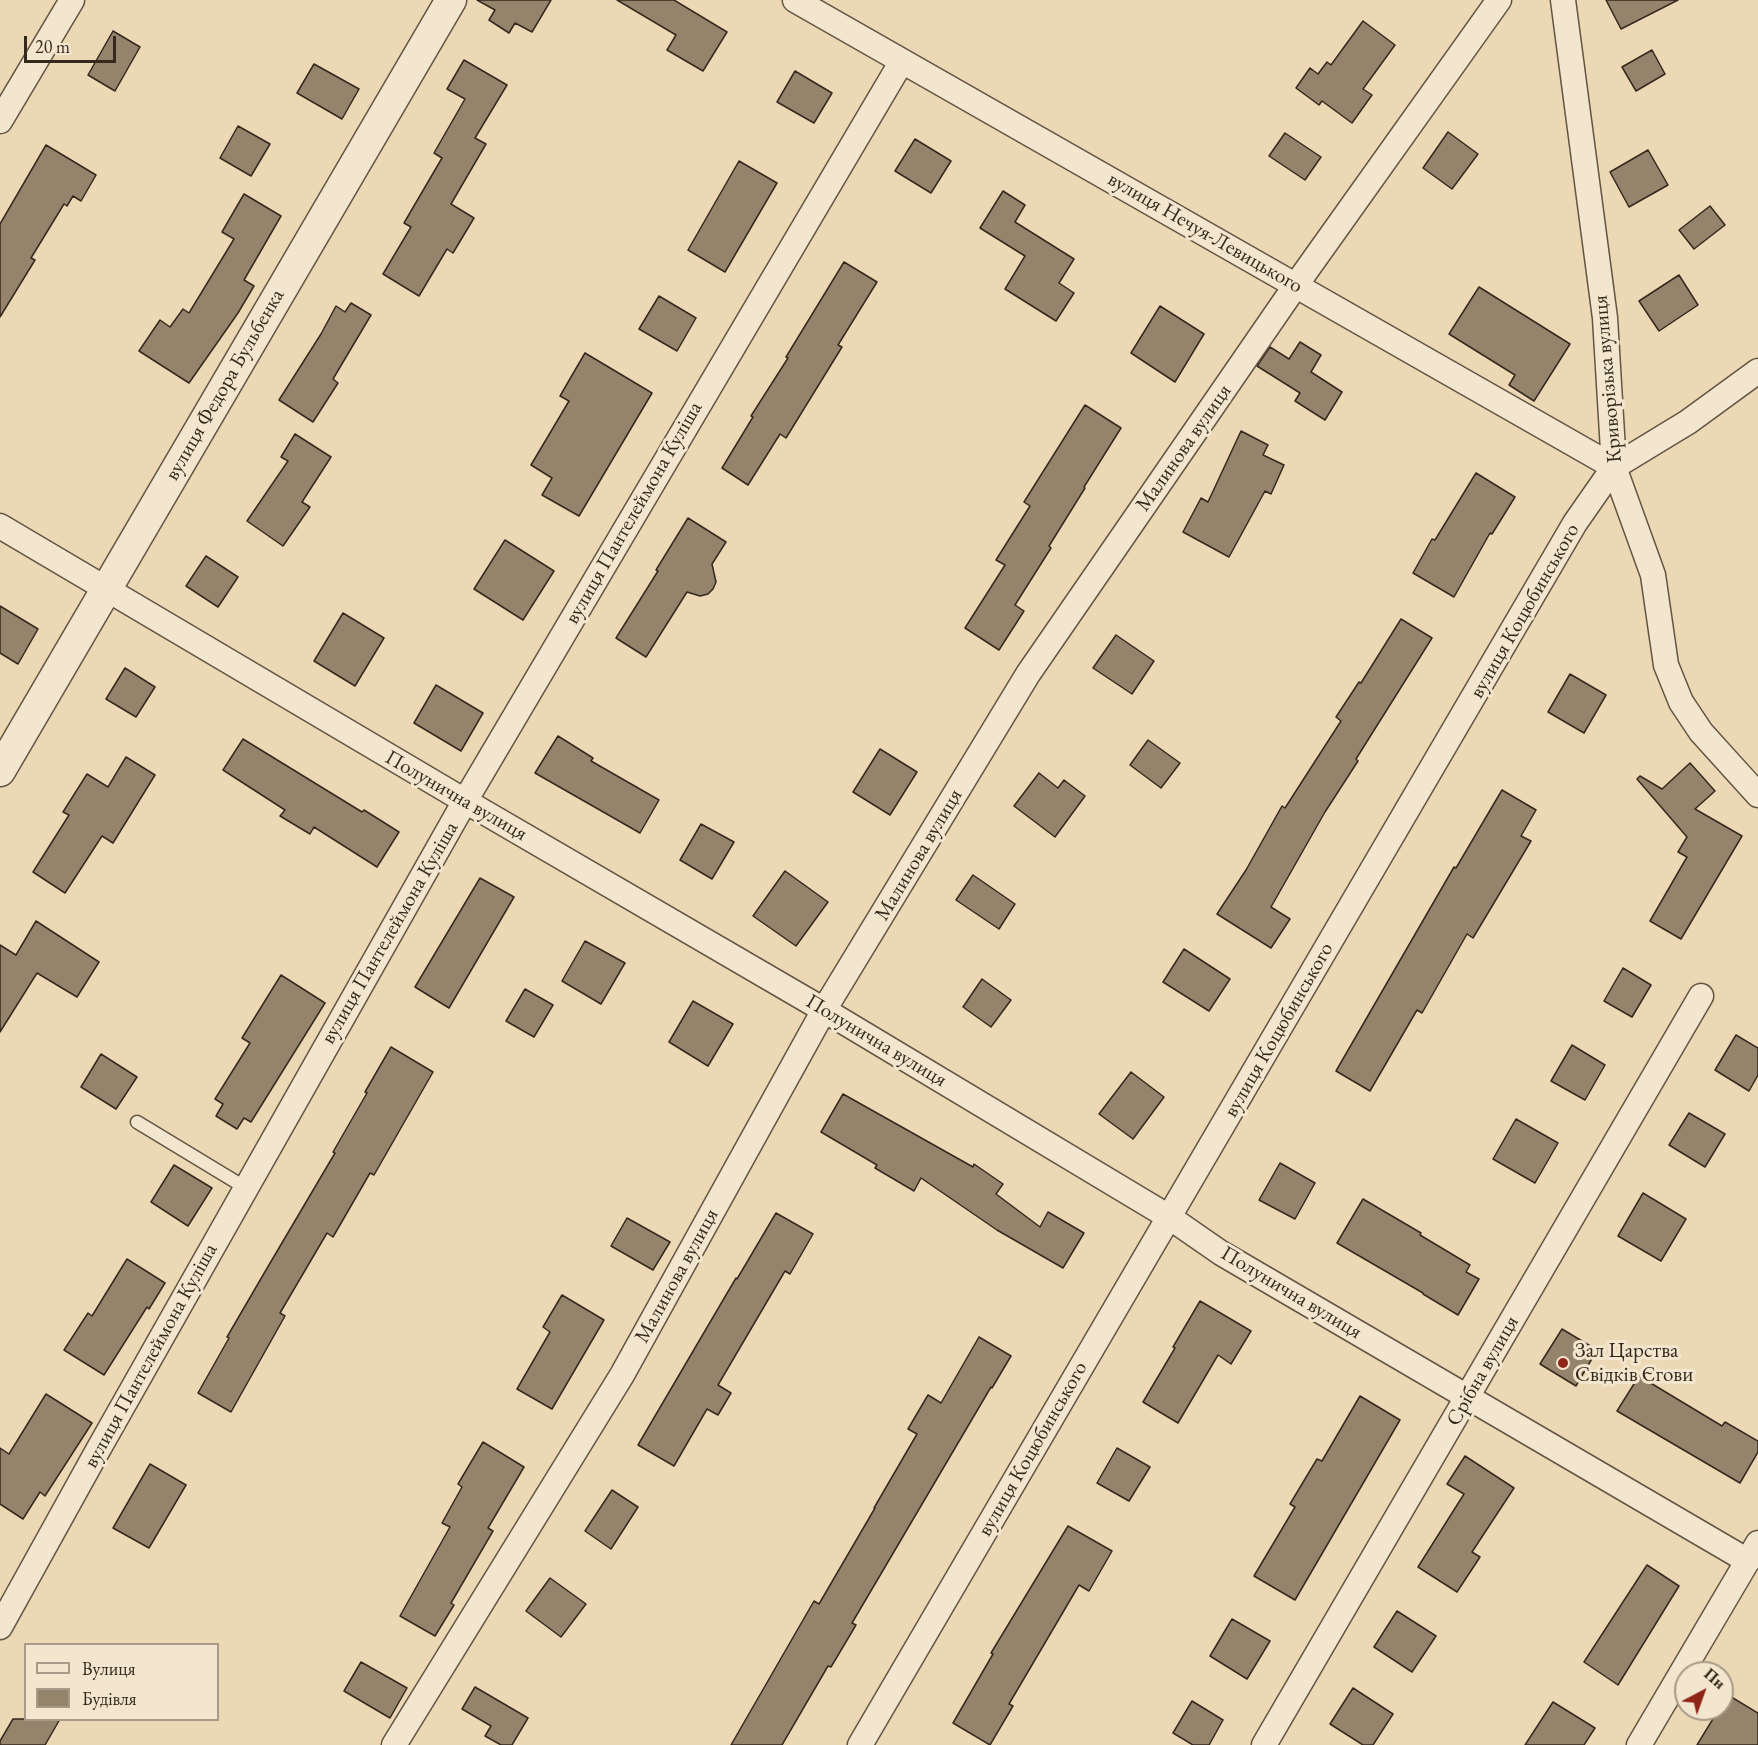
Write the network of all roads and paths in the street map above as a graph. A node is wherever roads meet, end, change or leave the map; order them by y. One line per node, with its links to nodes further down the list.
1 (72, 0): 7 (street)
2 (451, 0): 12 (street, вулиця Федора Бульбенка)
3 (795, 0): 6 (street, вулиця Нечуя-Левицького)
4 (1499, 0): 8 (street, Малинова вулиця)
5 (1563, 0): 10 (street, Криворізька вулиця)
6 (902, 61): 8 (street, вулиця Нечуя-Левицького); 15 (street, вулиця Пантелеймона Куліша)
7 (0, 121)
8 (1296, 285): 10 (street, вулиця Нечуя-Левицького); 17 (street, Малинова вулиця)
9 (1758, 371): 10 (street, вулиця Коцюбинського)
10 (1614, 467): 14 (street, Криворізька вулиця); 20 (street, вулиця Коцюбинського)
11 (0, 526): 12 (street, Полунична вулиця)
12 (105, 589): 13 (street, вулиця Федора Бульбенка); 15 (street, Полунична вулиця)
13 (0, 771)
14 (1758, 795)
15 (465, 801): 17 (street, Полунична вулиця); 19 (street, вулиця Пантелеймона Куліша)
16 (1701, 996): 21 (street, Срібна вулиця)
17 (825, 1010): 20 (street, Полунична вулиця); 24 (street, Малинова вулиця)
18 (137, 1122): 19 (lane)
19 (246, 1188): 23 (street, вулиця Пантелеймона Куліша)
20 (1169, 1218): 21 (street, Полунична вулиця); 25 (street, вулиця Коцюбинського)
21 (1468, 1397): 22 (street, Полунична вулиця); 26 (street, Срібна вулиця)
22 (1753, 1552): 27 (street)
23 (0, 1627)
24 (394, 1745)
25 (861, 1745)
26 (1264, 1745)
27 (1639, 1745)

